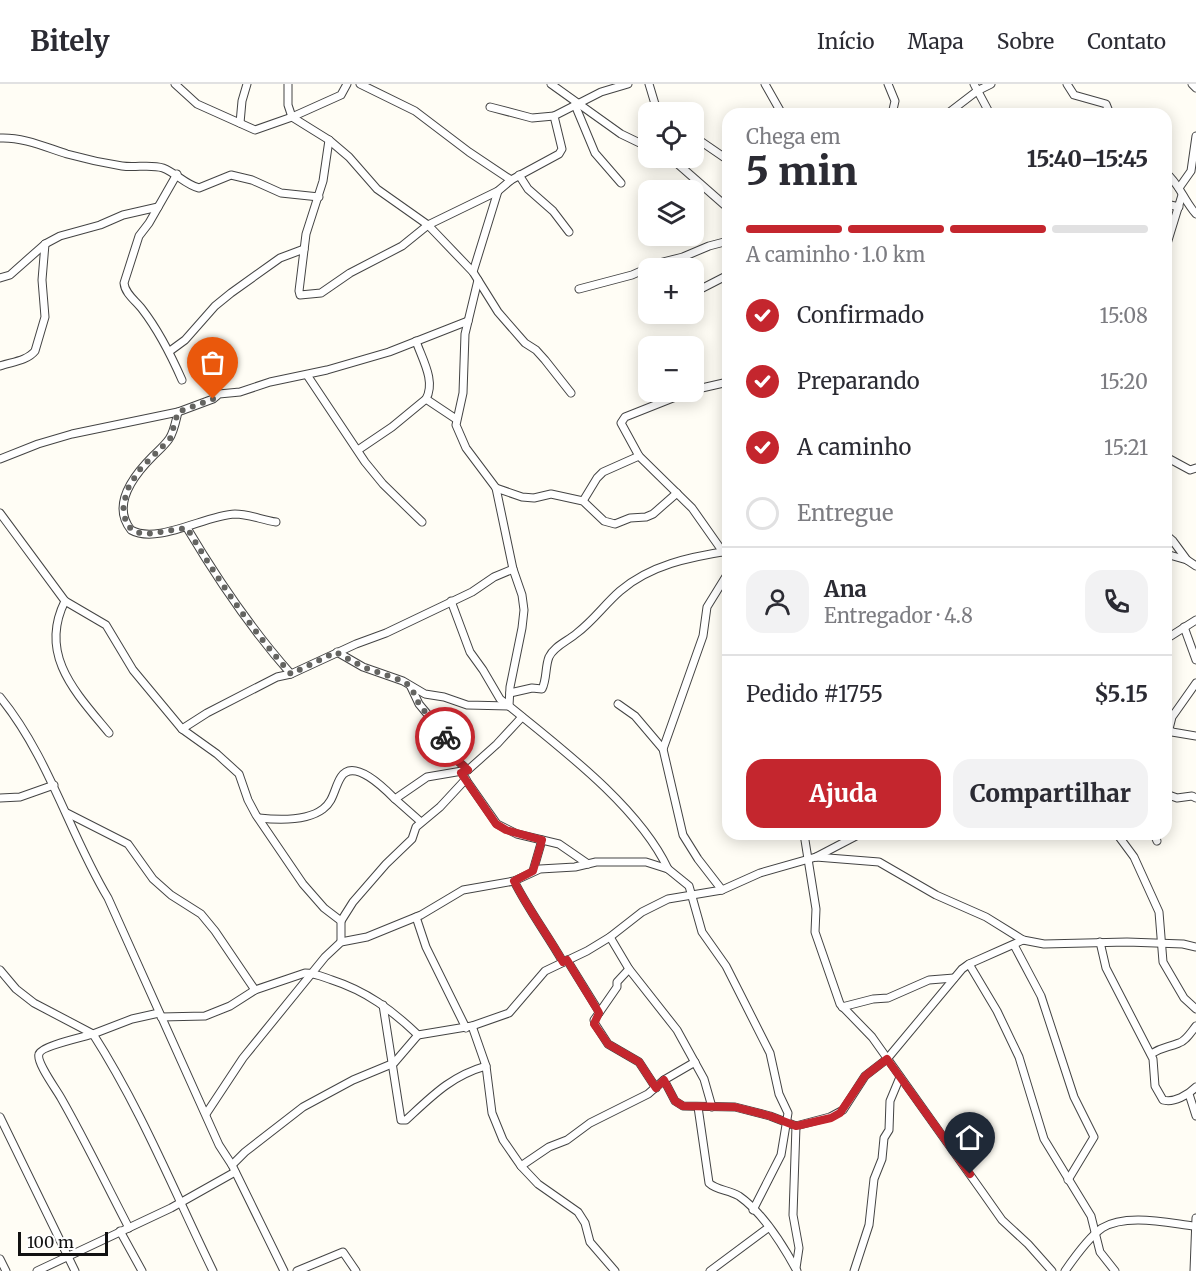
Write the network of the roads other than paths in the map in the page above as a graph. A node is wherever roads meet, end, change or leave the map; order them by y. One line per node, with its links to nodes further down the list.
1 (175, 84): 26 (street)
2 (247, 84): 26 (street)
3 (288, 84): 25 (street)
4 (347, 84): 25 (street)
5 (360, 84): 36 (street)
6 (552, 84): 17 (street)
7 (628, 84): 17 (street)
8 (649, 84): 16 (street)
9 (765, 84): 19 (street)
10 (888, 84): 20 (street)
11 (991, 84): 14 (street)
12 (1067, 84): 23 (street)
13 (1192, 84): 15 (street)
14 (976, 88): 21 (street); 22 (street)
15 (1196, 88)
16 (654, 102)
17 (576, 105): 24 (street); 30 (street); 38 (street)
18 (490, 107): 24 (street)
19 (779, 108)
20 (893, 108)
21 (954, 108)
22 (987, 108)
23 (1107, 108)
24 (554, 116): 35 (street)
25 (292, 117): 26 (street); 29 (street)
26 (240, 123)
27 (1196, 136): 40 (street)
28 (0, 138): 34 (street)
29 (329, 140): 41 (street); 47 (street)
30 (638, 142)
31 (704, 144): 32 (street)
32 (722, 156)
33 (682, 168): 42 (street)
34 (177, 174): 41 (street); 44 (street)
35 (519, 175): 36 (street); 49 (street)
36 (511, 180): 39 (street)
37 (1172, 181): 40 (street)
38 (621, 183)
39 (498, 191): 47 (street); 53 (street)
40 (1180, 191): 45 (street); 46 (street)
41 (319, 196): 52 (street)
42 (722, 203)
43 (1172, 205): 45 (street)
44 (158, 207): 51 (street); 61 (street)
45 (1179, 207): 48 (street)
46 (1196, 213)
47 (428, 225): 52 (street); 53 (street)
48 (1172, 229)
49 (568, 232)
50 (722, 243): 58 (street)
51 (45, 244): 54 (street); 62 (street)
52 (304, 249): 61 (street)
53 (473, 272): 56 (street)
54 (0, 278)
55 (722, 278): 57 (street)
56 (478, 280): 59 (street); 67 (street)
57 (704, 287)
58 (579, 289)
59 (468, 321): 60 (street); 71 (street)
60 (416, 342): 63 (street); 68 (street)
61 (170, 351): 64 (street)
62 (0, 366)
63 (307, 375): 70 (street); 72 (street)
64 (182, 380)
65 (722, 383): 66 (street)
66 (704, 387)
67 (571, 393)
68 (426, 399): 71 (street); 72 (street)
69 (664, 402): 73 (street)
70 (178, 412): 74 (street); 83 (street)
71 (456, 419): 77 (street)
72 (358, 450): 82 (street)
73 (639, 456): 78 (street); 79 (street)
74 (0, 459)
75 (1172, 460): 76 (street)
76 (1196, 468)
77 (496, 488): 79 (street); 90 (street)
78 (677, 493): 79 (street); 85 (street)
79 (583, 501)
80 (0, 513): 92 (street)
81 (276, 522): 83 (street)
82 (422, 522)
83 (187, 528): 99 (street)
84 (1172, 540): 88 (street)
85 (722, 548)
86 (722, 553): 102 (street)
87 (1172, 556): 88 (street)
88 (1187, 560): 89 (street)
89 (1196, 566)
90 (513, 569): 93 (street); 102 (street)
91 (722, 582): 112 (street)
92 (65, 601): 108 (street); 110 (street)
93 (450, 602): 97 (street); 105 (street)
94 (1196, 620): 95 (street)
95 (1184, 627): 96 (street); 98 (street)
96 (1172, 635)
97 (336, 652): 99 (street); 101 (street)
98 (1196, 660)
99 (291, 674): 108 (street)
100 (1196, 683): 107 (street)
101 (411, 687): 105 (street); 113 (street)
102 (510, 693): 105 (street)
103 (0, 697): 114 (street)
104 (618, 704): 112 (street)
105 (509, 706): 106 (street)
106 (522, 717): 113 (street); 128 (street)
107 (1172, 717)
108 (182, 729): 120 (street)
109 (1172, 732): 111 (street)
110 (109, 733)
111 (1196, 736)
112 (663, 750): 131 (street)
113 (465, 774): 118 (street); 121 (street); 122 (street)
114 (54, 785): 116 (street); 119 (street)
115 (1172, 796): 117 (street)
116 (0, 798)
117 (1196, 798)
118 (395, 799): 120 (street); 121 (street)
119 (67, 813): 148 (street); 153 (street)
120 (259, 818): 134 (street)
121 (421, 822): 134 (street)
122 (542, 840): 127 (street); 129 (street)
123 (806, 840): 126 (street)
124 (848, 840): 126 (street)
125 (1121, 840): 139 (street)
126 (813, 858): 131 (street); 136 (street); 150 (street)
127 (588, 864): 128 (street); 129 (street)
128 (668, 869): 132 (street)
129 (533, 871): 130 (street)
130 (514, 881): 133 (street); 142 (street)
131 (722, 890): 132 (street)
132 (692, 894): 135 (street); 173 (street)
133 (416, 917): 137 (street); 155 (street)
134 (341, 921): 137 (street)
135 (610, 937): 142 (street); 144 (street)
136 (1023, 940): 138 (street); 140 (street)
137 (341, 942): 146 (street)
138 (1100, 942): 139 (street); 158 (street)
139 (1160, 943): 141 (street); 151 (street)
140 (1014, 945): 143 (street); 177 (street)
141 (1196, 947)
142 (565, 961): 152 (street); 155 (street)
143 (969, 964): 147 (street); 177 (street)
144 (629, 969): 152 (street); 160 (street)
145 (0, 970): 156 (street)
146 (313, 973): 148 (street); 149 (street); 170 (street)
147 (954, 978): 150 (street); 159 (street)
148 (255, 990): 153 (street)
149 (383, 1005): 157 (street); 161 (street)
150 (842, 1007): 159 (street)
151 (1196, 1009)
152 (599, 1013): 166 (street)
153 (160, 1015): 156 (street); 170 (street)
154 (1196, 1026): 158 (street)
155 (469, 1027): 157 (street); 162 (street)
156 (93, 1034): 178 (street); 181 (street)
157 (418, 1035): 161 (street)
158 (1151, 1054): 167 (street)
159 (887, 1059): 163 (street); 174 (street)
160 (695, 1062): 164 (street); 169 (street)
161 (393, 1063): 162 (street); 176 (street)
162 (486, 1066): 175 (street)
163 (900, 1077): 198 (street); 199 (street)
164 (664, 1080): 166 (street); 168 (street)
165 (1196, 1087): 167 (street)
166 (656, 1088): 175 (street)
167 (1189, 1094): 171 (street)
168 (698, 1107): 169 (street); 179 (street)
169 (712, 1107): 173 (street)
170 (206, 1114): 176 (street)
171 (1196, 1116)
172 (0, 1117): 185 (street)
173 (786, 1122): 174 (street); 179 (street)
174 (796, 1126): 187 (street)
175 (521, 1166): 196 (street)
176 (234, 1169): 178 (street); 193 (street)
177 (1068, 1180): 184 (street)
178 (180, 1202): 181 (street); 192 (street)
179 (753, 1209): 182 (street)
180 (1195, 1222): 184 (street); 202 (street)
181 (129, 1228): 183 (street)
182 (768, 1228): 187 (street); 197 (street)
183 (120, 1231): 185 (street); 191 (street)
184 (1096, 1234): 200 (street); 201 (street)
185 (69, 1256): 189 (street); 190 (street)
186 (0, 1259): 188 (street)
187 (797, 1269)
188 (6, 1271)
189 (37, 1271)
190 (75, 1271)
191 (142, 1271)
192 (213, 1271)
193 (284, 1271)
194 (297, 1271): 195 (street)
195 (356, 1271)
196 (615, 1271)
197 (710, 1271)
198 (854, 1271)
199 (1052, 1271)
200 (1065, 1271)
201 (1114, 1271)
202 (1194, 1271)

